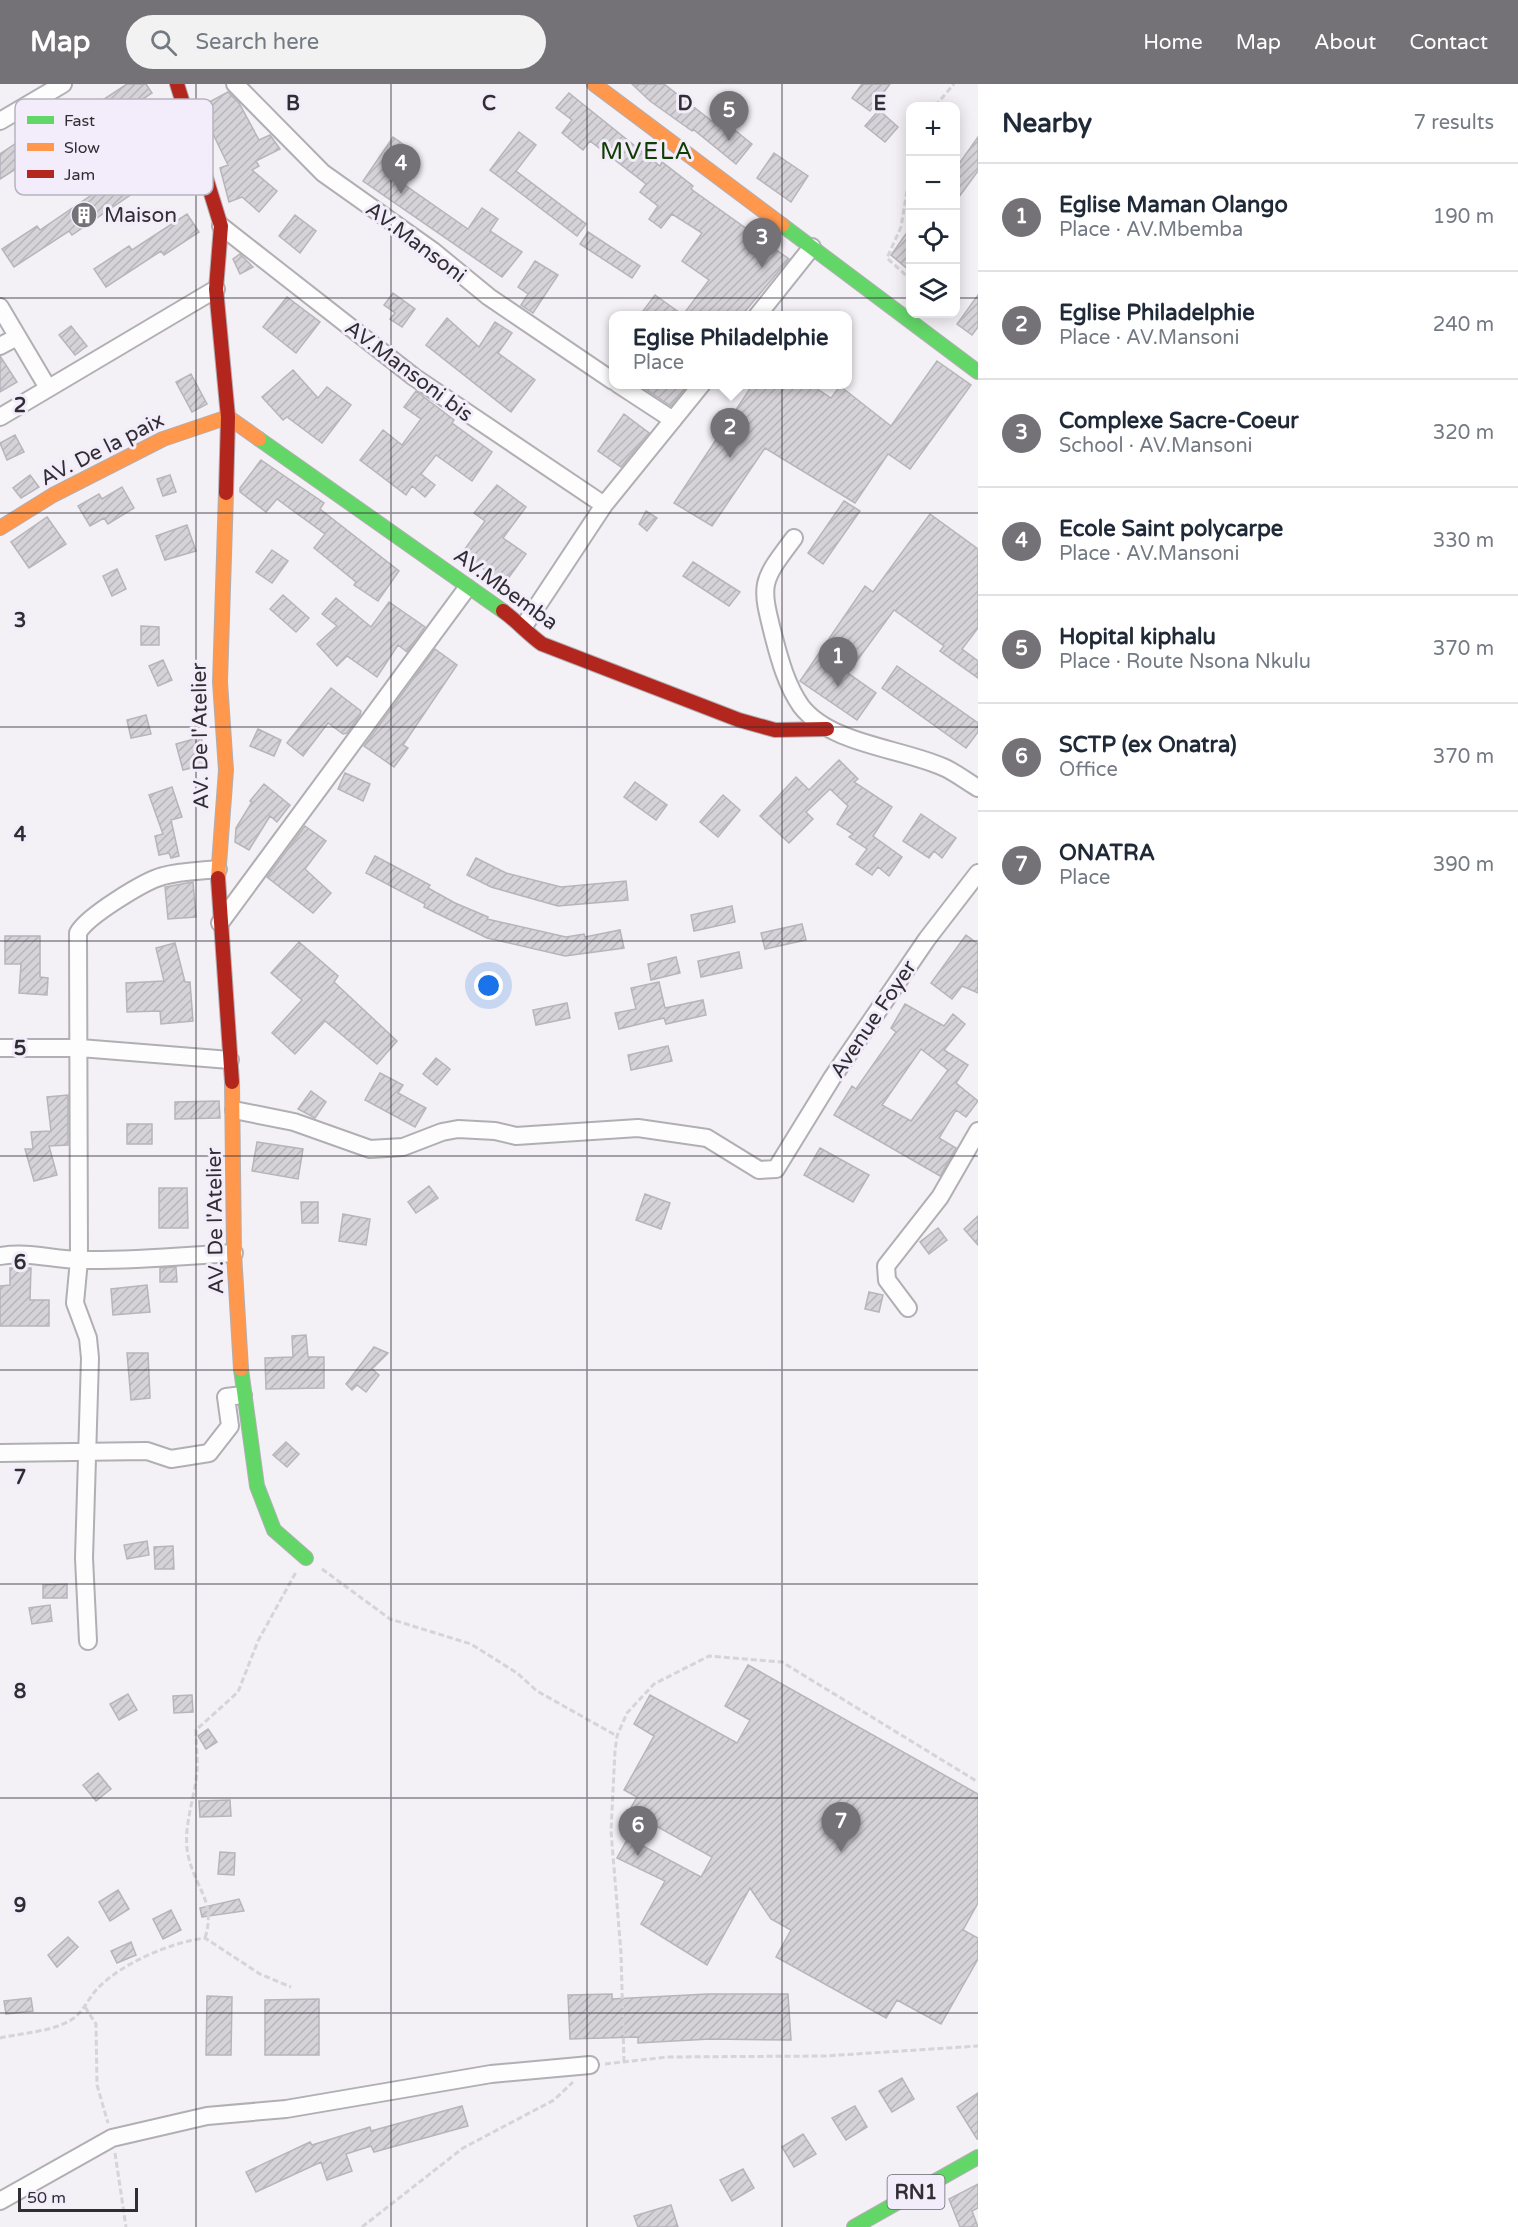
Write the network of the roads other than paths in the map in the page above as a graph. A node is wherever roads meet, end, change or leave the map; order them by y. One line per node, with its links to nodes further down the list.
1 (63, 84): 5 (street)
2 (177, 84): 6 (main road, AV. De l'Atelier)
3 (235, 84): 18 (street, AV.Mansoni)
4 (594, 84): 11 (main road)
5 (38, 99)
6 (182, 99)
7 (15, 113): 8 (street)
8 (0, 122)
9 (212, 195): 10 (main road, AV. De l'Atelier)
10 (221, 226): 12 (main road, AV. De l'Atelier); 25 (street, AV.Mansoni bis)
11 (812, 247): 14 (street); 17 (main road)
12 (216, 289): 19 (street); 23 (main road, AV. De l'Atelier)
13 (0, 307): 15 (street)
14 (760, 311)
15 (17, 337): 16 (street); 19 (street)
16 (0, 346)
17 (978, 372)
18 (609, 378)
19 (48, 388): 22 (street)
20 (626, 389): 24 (street)
21 (698, 389): 24 (street)
22 (0, 417)
23 (228, 417): 26 (main road, AV. De la paix); 28 (main road, AV.Mbemba); 32 (main road, AV. De l'Atelier)
24 (673, 420): 25 (street)
25 (604, 505): 29 (street)
26 (0, 528)
27 (794, 538): 30 (street)
28 (467, 588): 29 (main road, AV.Mbemba); 34 (street)
29 (524, 626): 30 (main road, AV.Mbemba)
30 (826, 729): 31 (street)
31 (978, 788)
32 (219, 869): 34 (main road, AV. De l'Atelier); 36 (street)
33 (978, 873): 38 (street, Avenue Foyer)
34 (220, 923): 37 (main road, AV. De l'Atelier)
35 (0, 1048): 36 (street)
36 (80, 1048): 37 (street); 42 (street)
37 (230, 1060): 38 (main road, AV. De l'Atelier)
38 (234, 1110): 40 (main road, AV. De l'Atelier)
39 (978, 1131): 43 (street)
40 (234, 1253): 42 (street); 44 (main road, AV. De l'Atelier)
41 (0, 1256): 42 (street)
42 (79, 1260): 45 (street)
43 (908, 1308)
44 (243, 1395): 45 (street); 47 (main road, AV. De l'Atelier)
45 (87, 1450): 46 (street); 48 (street)
46 (0, 1453)
47 (306, 1558)
48 (88, 1641)
49 (590, 2065): 51 (street)
50 (978, 2157): 52 (main road, RN1)
51 (0, 2201)
52 (854, 2227)

